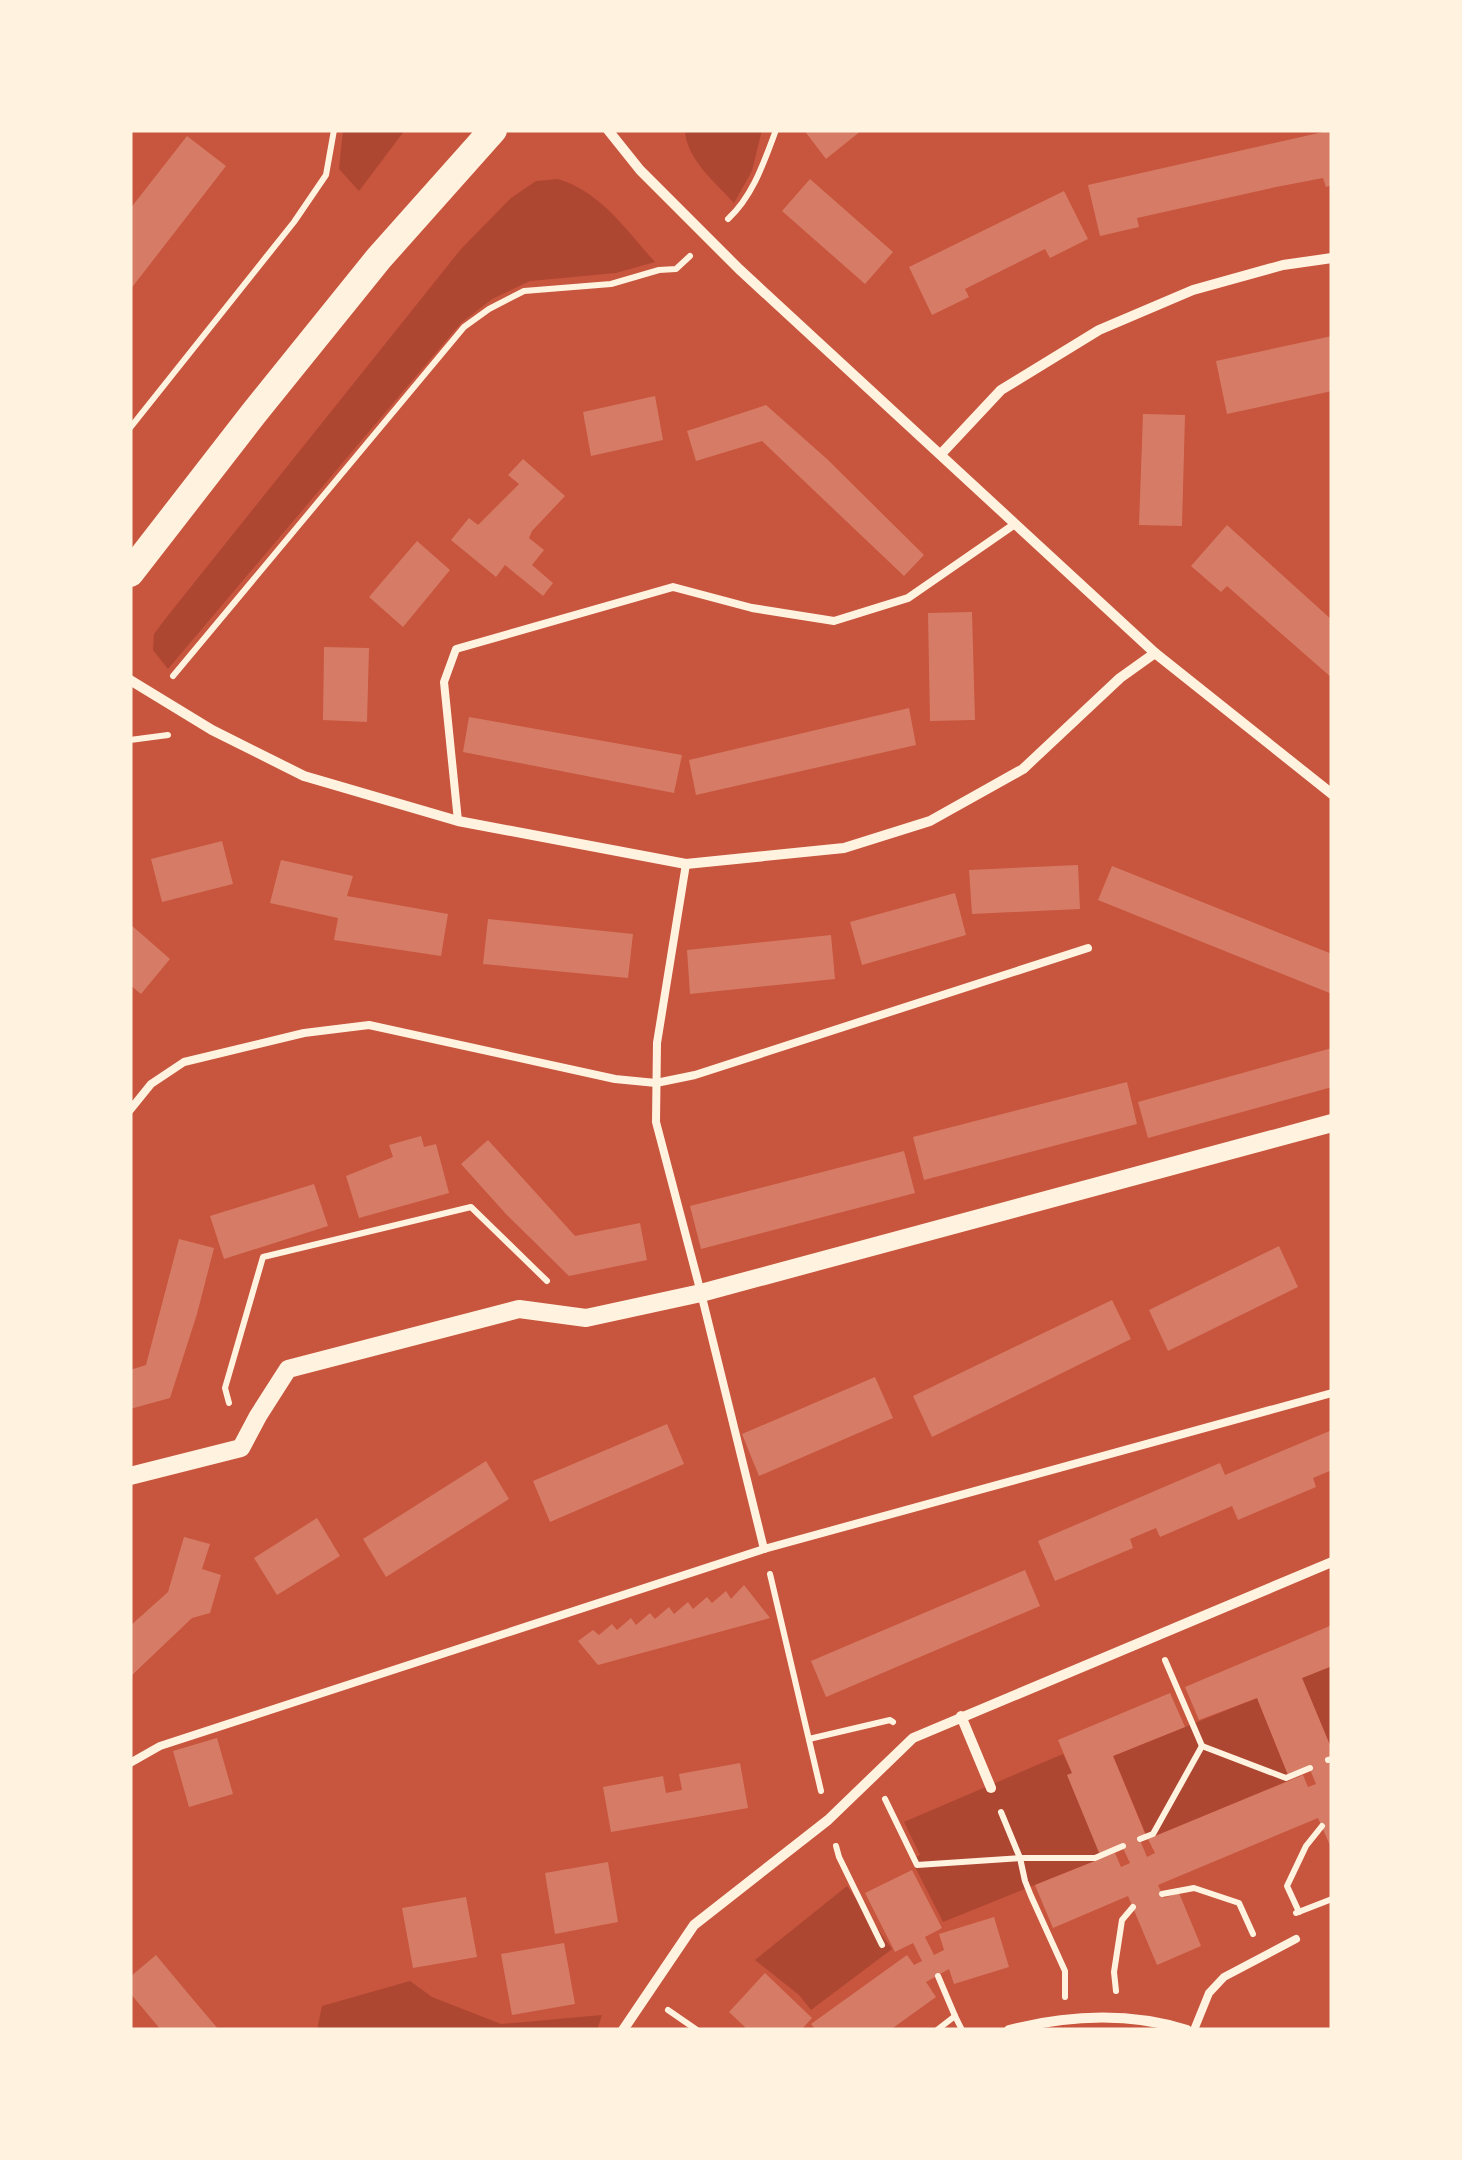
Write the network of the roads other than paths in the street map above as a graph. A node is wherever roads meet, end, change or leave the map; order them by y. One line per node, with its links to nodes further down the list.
1 (494, 130): 6 (highway)
2 (608, 130): 4 (street)
3 (1332, 258): 4 (street)
4 (941, 454): 5 (street)
5 (1015, 524): 7 (street); 10 (lane)
6 (130, 574)
7 (1155, 653): 9 (street); 11 (street)
8 (130, 680): 10 (street)
9 (1332, 794)
10 (458, 821): 11 (street)
11 (686, 864): 13 (lane)
12 (1088, 948): 13 (lane)
13 (656, 1083): 14 (lane); 16 (lane)
14 (130, 1110)
15 (1332, 1123): 16 (street)
16 (701, 1293): 18 (street); 19 (lane)
17 (1332, 1394): 19 (lane)
18 (130, 1476)
19 (764, 1550): 22 (lane)
20 (1332, 1562): 21 (street)
21 (961, 1716): 23 (street); 25 (street)
22 (130, 1764)
23 (991, 1788)
24 (1296, 1940): 27 (lane)
25 (623, 2030)
26 (1009, 2030): 27 (street)
27 (1191, 2030)

